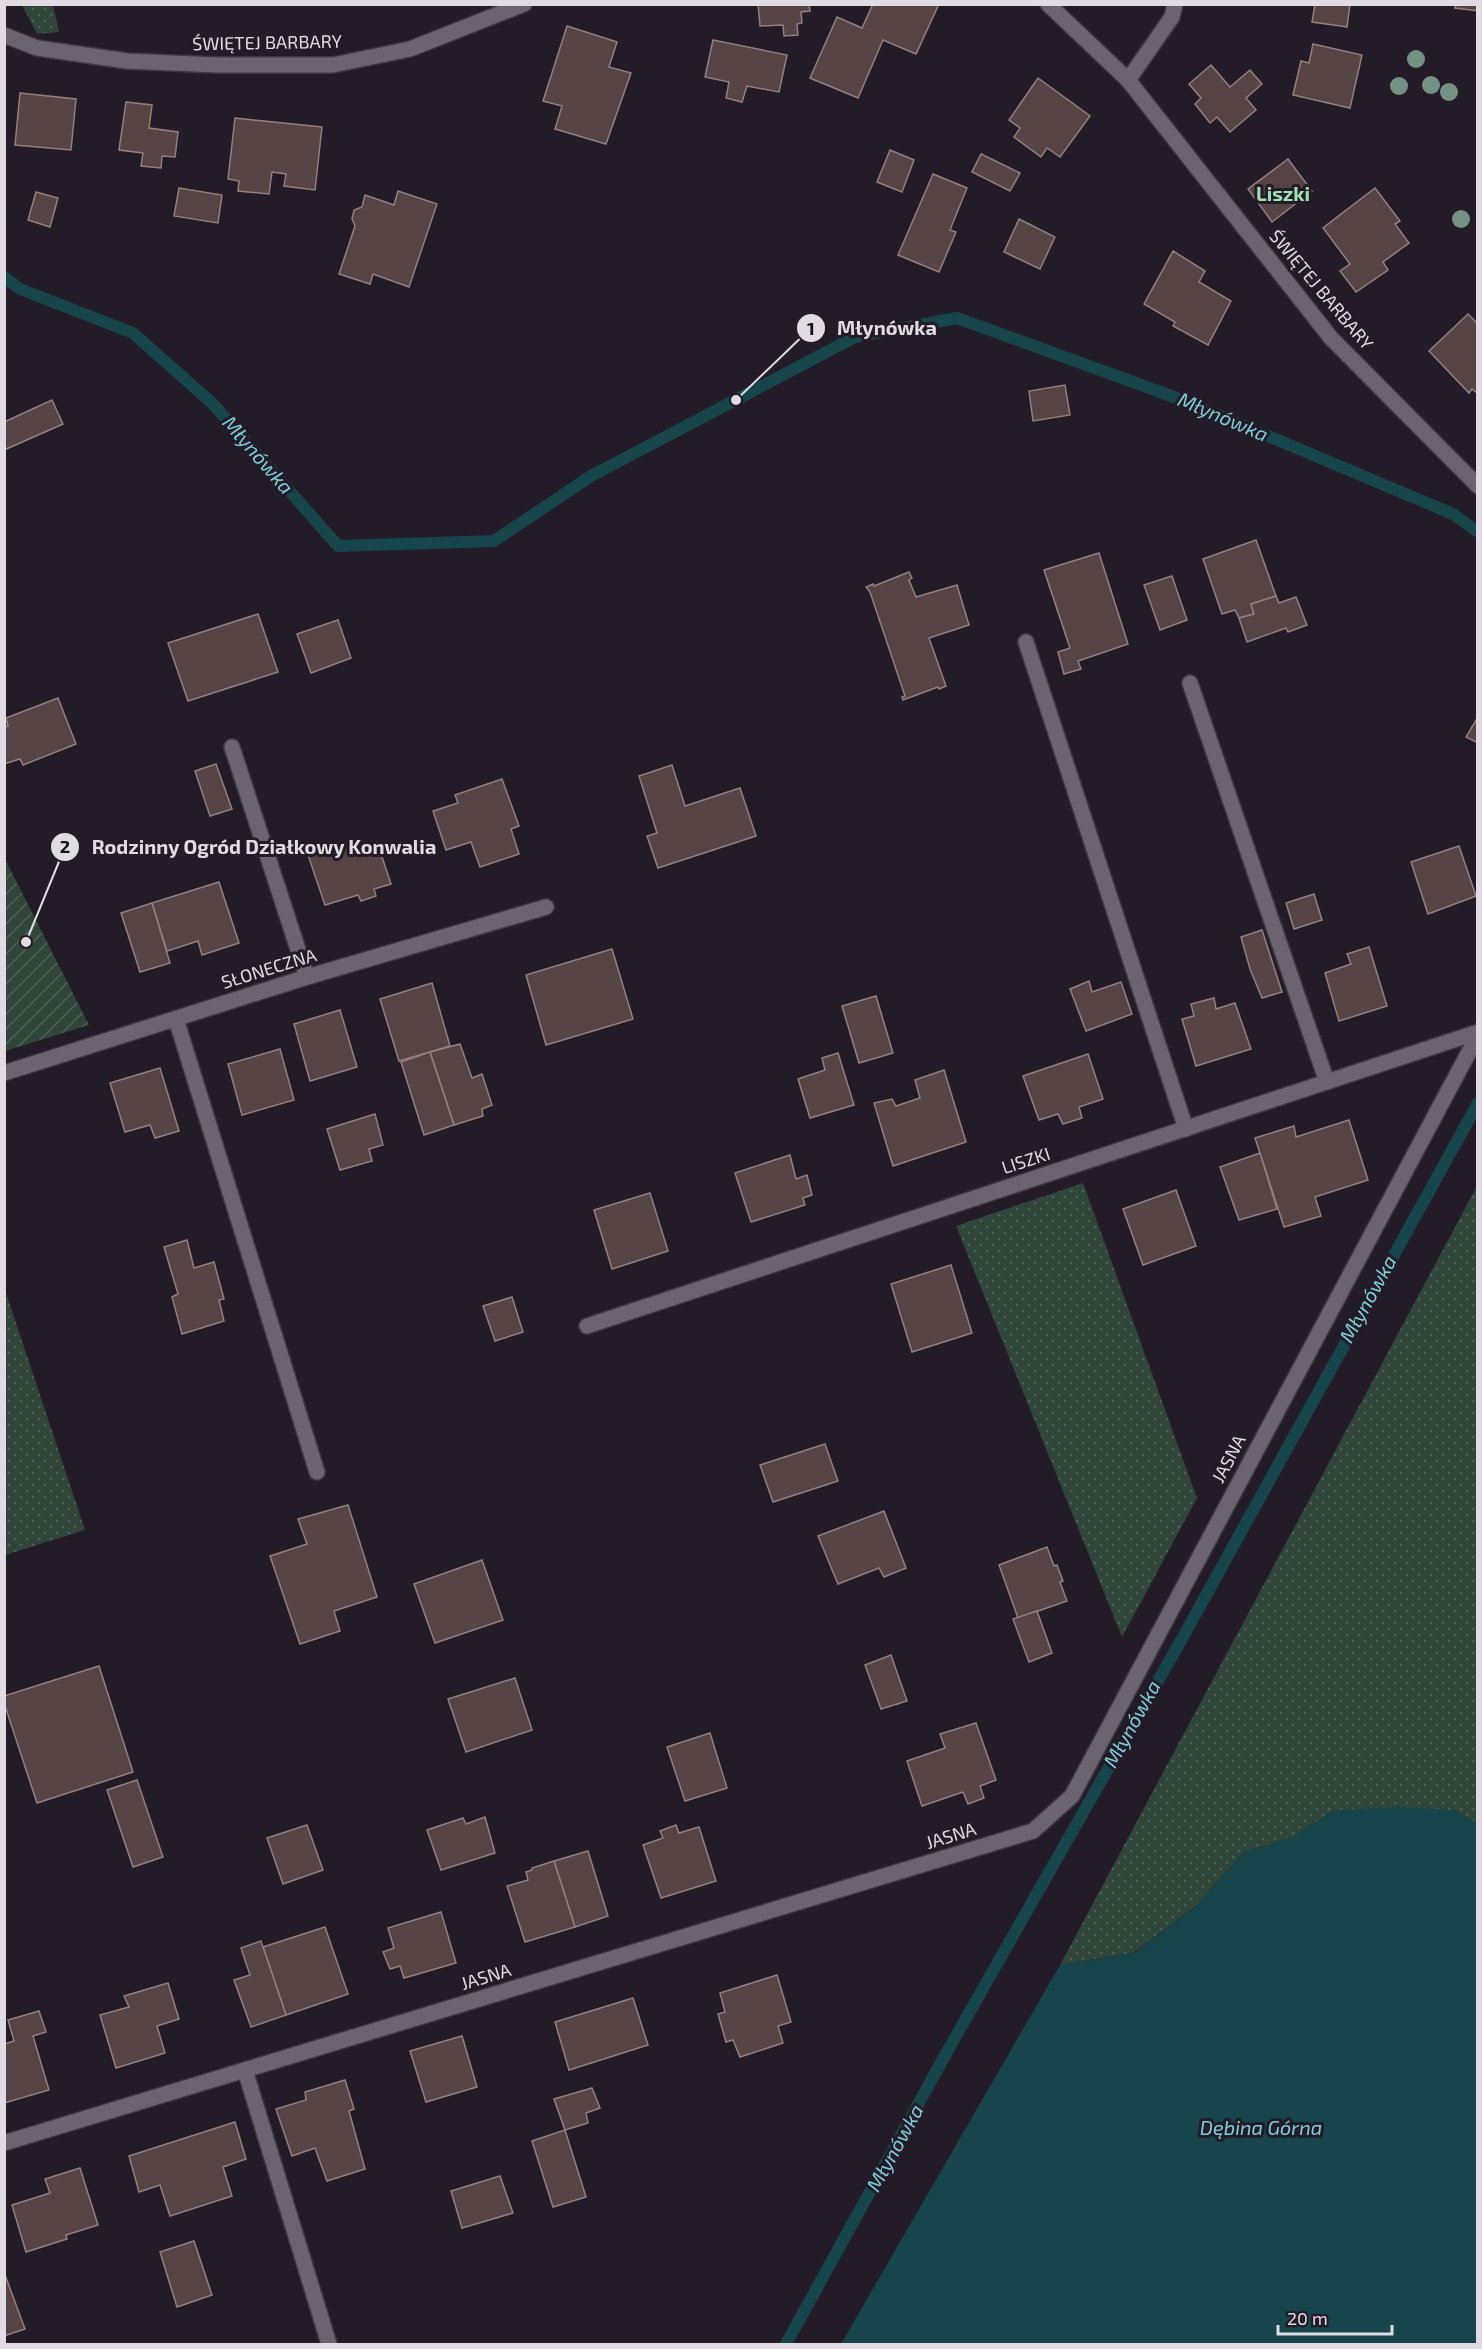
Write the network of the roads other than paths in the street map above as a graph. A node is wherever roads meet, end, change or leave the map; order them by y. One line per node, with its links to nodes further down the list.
1 (524, 4): 4 (street, ŚWIĘTEJ BARBARY)
2 (1048, 4): 5 (street, ŚWIĘTEJ BARBARY)
3 (1175, 4): 5 (street)
4 (4, 35)
5 (1128, 80): 6 (street, ŚWIĘTEJ BARBARY)
6 (1478, 486)
7 (1026, 642): 16 (street)
8 (1190, 683): 15 (street)
9 (232, 747): 11 (street)
10 (546, 907): 11 (street, SŁONECZNA)
11 (307, 977): 12 (street, SŁONECZNA)
12 (176, 1019): 14 (street, SŁONECZNA); 18 (street)
13 (1478, 1033): 15 (street, LISZKI); 19 (street, JASNA)
14 (4, 1073)
15 (1327, 1082): 16 (street, LISZKI)
16 (1186, 1129): 17 (street, LISZKI)
17 (587, 1326)
18 (317, 1472)
19 (245, 2070): 20 (street, JASNA); 21 (street)
20 (4, 2144)
21 (329, 2344)

